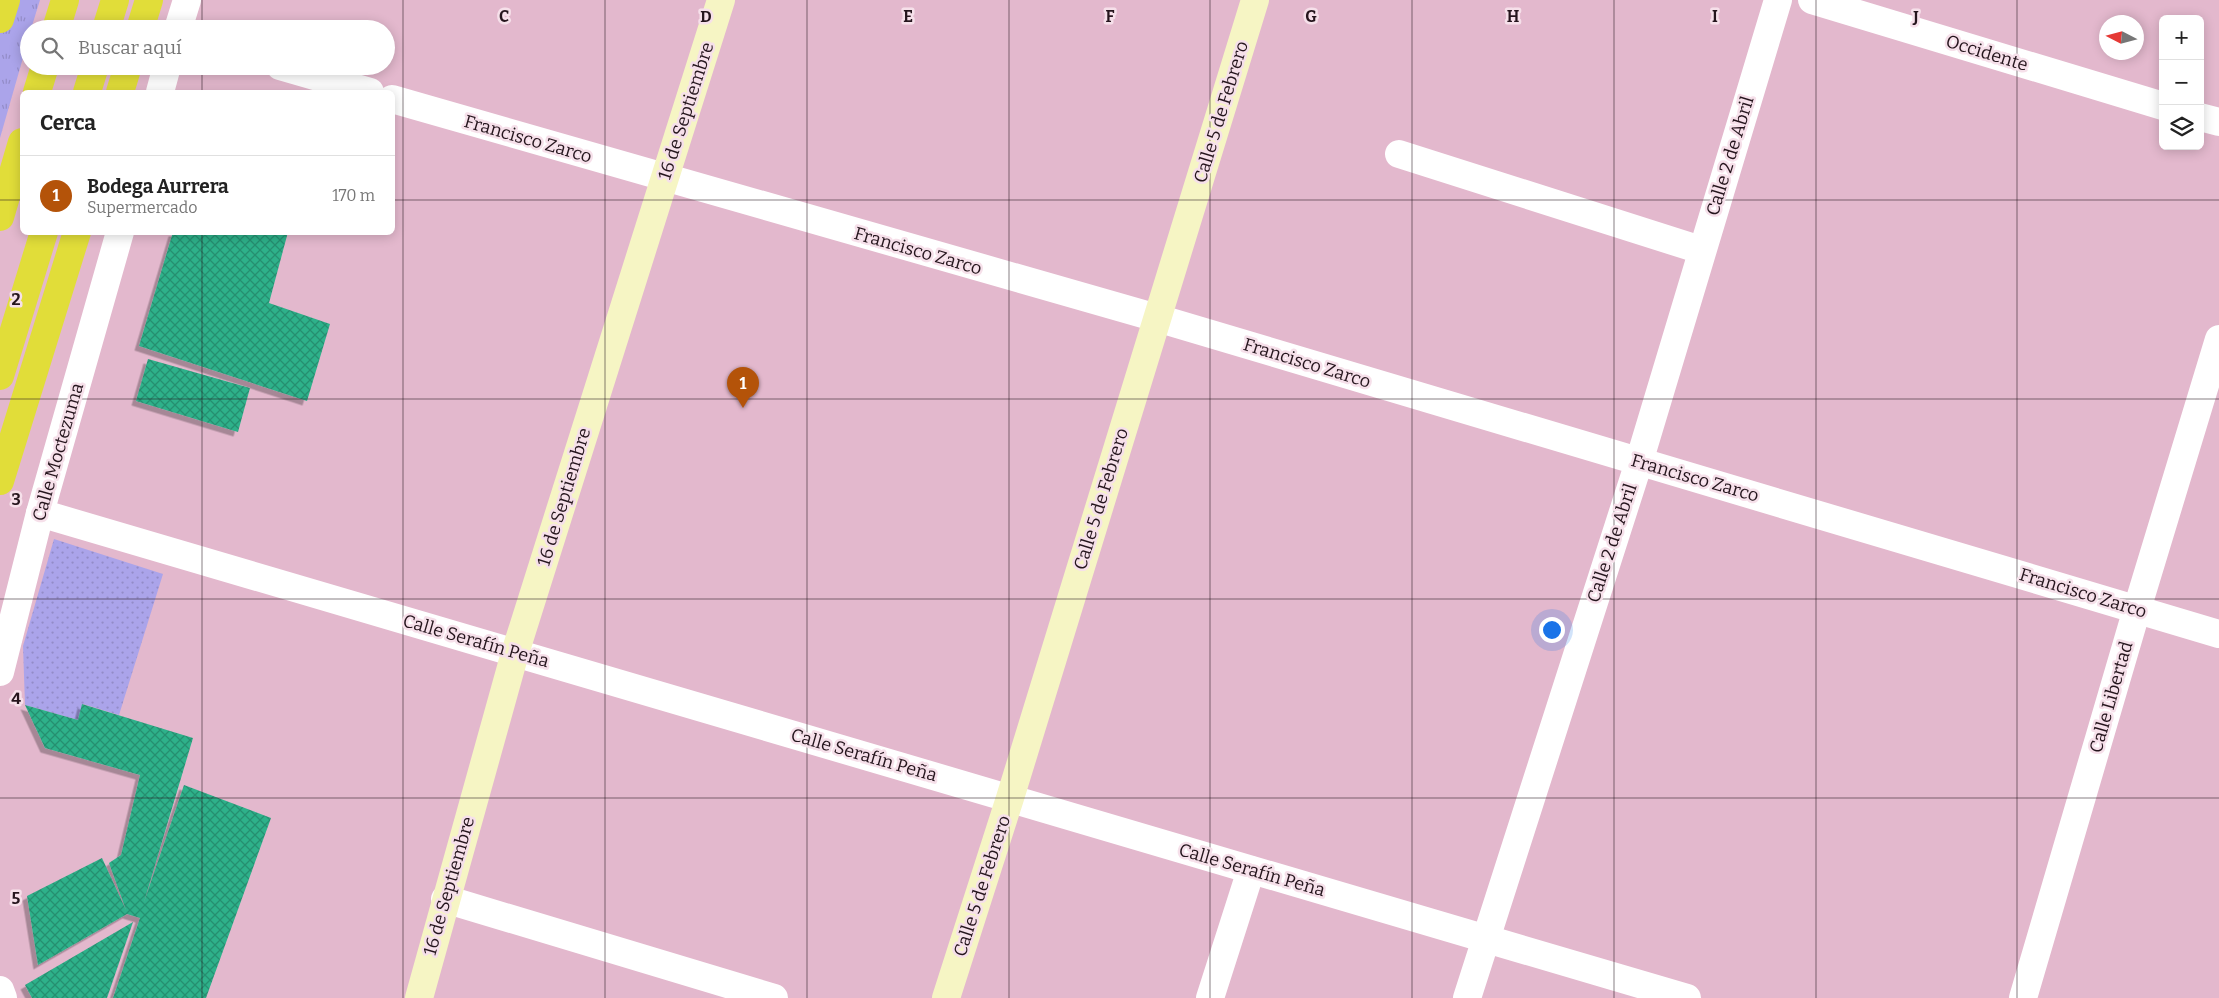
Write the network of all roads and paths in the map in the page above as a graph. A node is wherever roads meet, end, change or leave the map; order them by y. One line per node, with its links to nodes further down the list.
1 (6, 0): 10 (highway)
2 (65, 0): 11 (highway)
3 (115, 0): 12 (highway)
4 (149, 0): 13 (highway)
5 (187, 0): 14 (street)
6 (721, 0): 31 (street, 16 de Septiembre)
7 (1255, 0): 37 (street, Calle 5 de Febrero)
8 (1778, 0): 36 (street, Calle 2 de Abril)
9 (1812, 0): 26 (street, Occidente)
10 (0, 19)
11 (59, 20)
12 (109, 20)
13 (143, 20)
14 (181, 20)
15 (42, 75): 20 (highway)
16 (92, 75): 21 (highway)
17 (125, 75): 22 (highway)
18 (165, 75): 23 (street)
19 (311, 75): 24 (street)
20 (38, 90)
21 (88, 90)
22 (121, 90)
23 (161, 90)
24 (363, 90)
25 (395, 100): 31 (street, Francisco Zarco)
26 (2160, 105)
27 (2204, 118): 28 (street)
28 (2219, 122)
29 (20, 149): 32 (highway)
30 (1399, 154): 36 (street)
31 (664, 179): 37 (street, Francisco Zarco); 45 (street, 16 de Septiembre)
32 (0, 217)
33 (43, 235): 39 (highway)
34 (76, 235): 41 (highway)
35 (119, 235): 42 (street, Calle Moctezuma)
36 (1701, 250): 40 (street, Calle 2 de Abril)
37 (1156, 318): 40 (street, Francisco Zarco); 47 (street, Calle 5 de Febrero)
38 (2219, 339): 43 (street, Calle Libertad)
39 (0, 376)
40 (1639, 462): 43 (street, Francisco Zarco); 50 (street, Calle 2 de Abril)
41 (0, 481)
42 (40, 513): 45 (street, Calle Serafín Peña); 46 (street, Calle Moctezuma)
43 (2137, 609): 44 (street, Francisco Zarco); 59 (street, Calle Libertad)
44 (2219, 634)
45 (515, 653): 47 (street, Calle Serafín Peña); 49 (street, 16 de Septiembre)
46 (0, 672)
47 (1010, 798): 48 (street, Calle Serafín Peña); 55 (street, Calle 5 de Febrero)
48 (1251, 870): 50 (street, Calle Serafín Peña); 56 (street)
49 (445, 899): 53 (street, 16 de Septiembre); 54 (street)
50 (1485, 938): 57 (street, Calle 2 de Abril); 58 (street, Calle Serafín Peña)
51 (0, 990): 52 (street)
52 (3, 998)
53 (418, 998)
54 (774, 998)
55 (946, 998)
56 (1210, 998)
57 (1467, 998)
58 (1688, 998)
59 (2023, 998)

